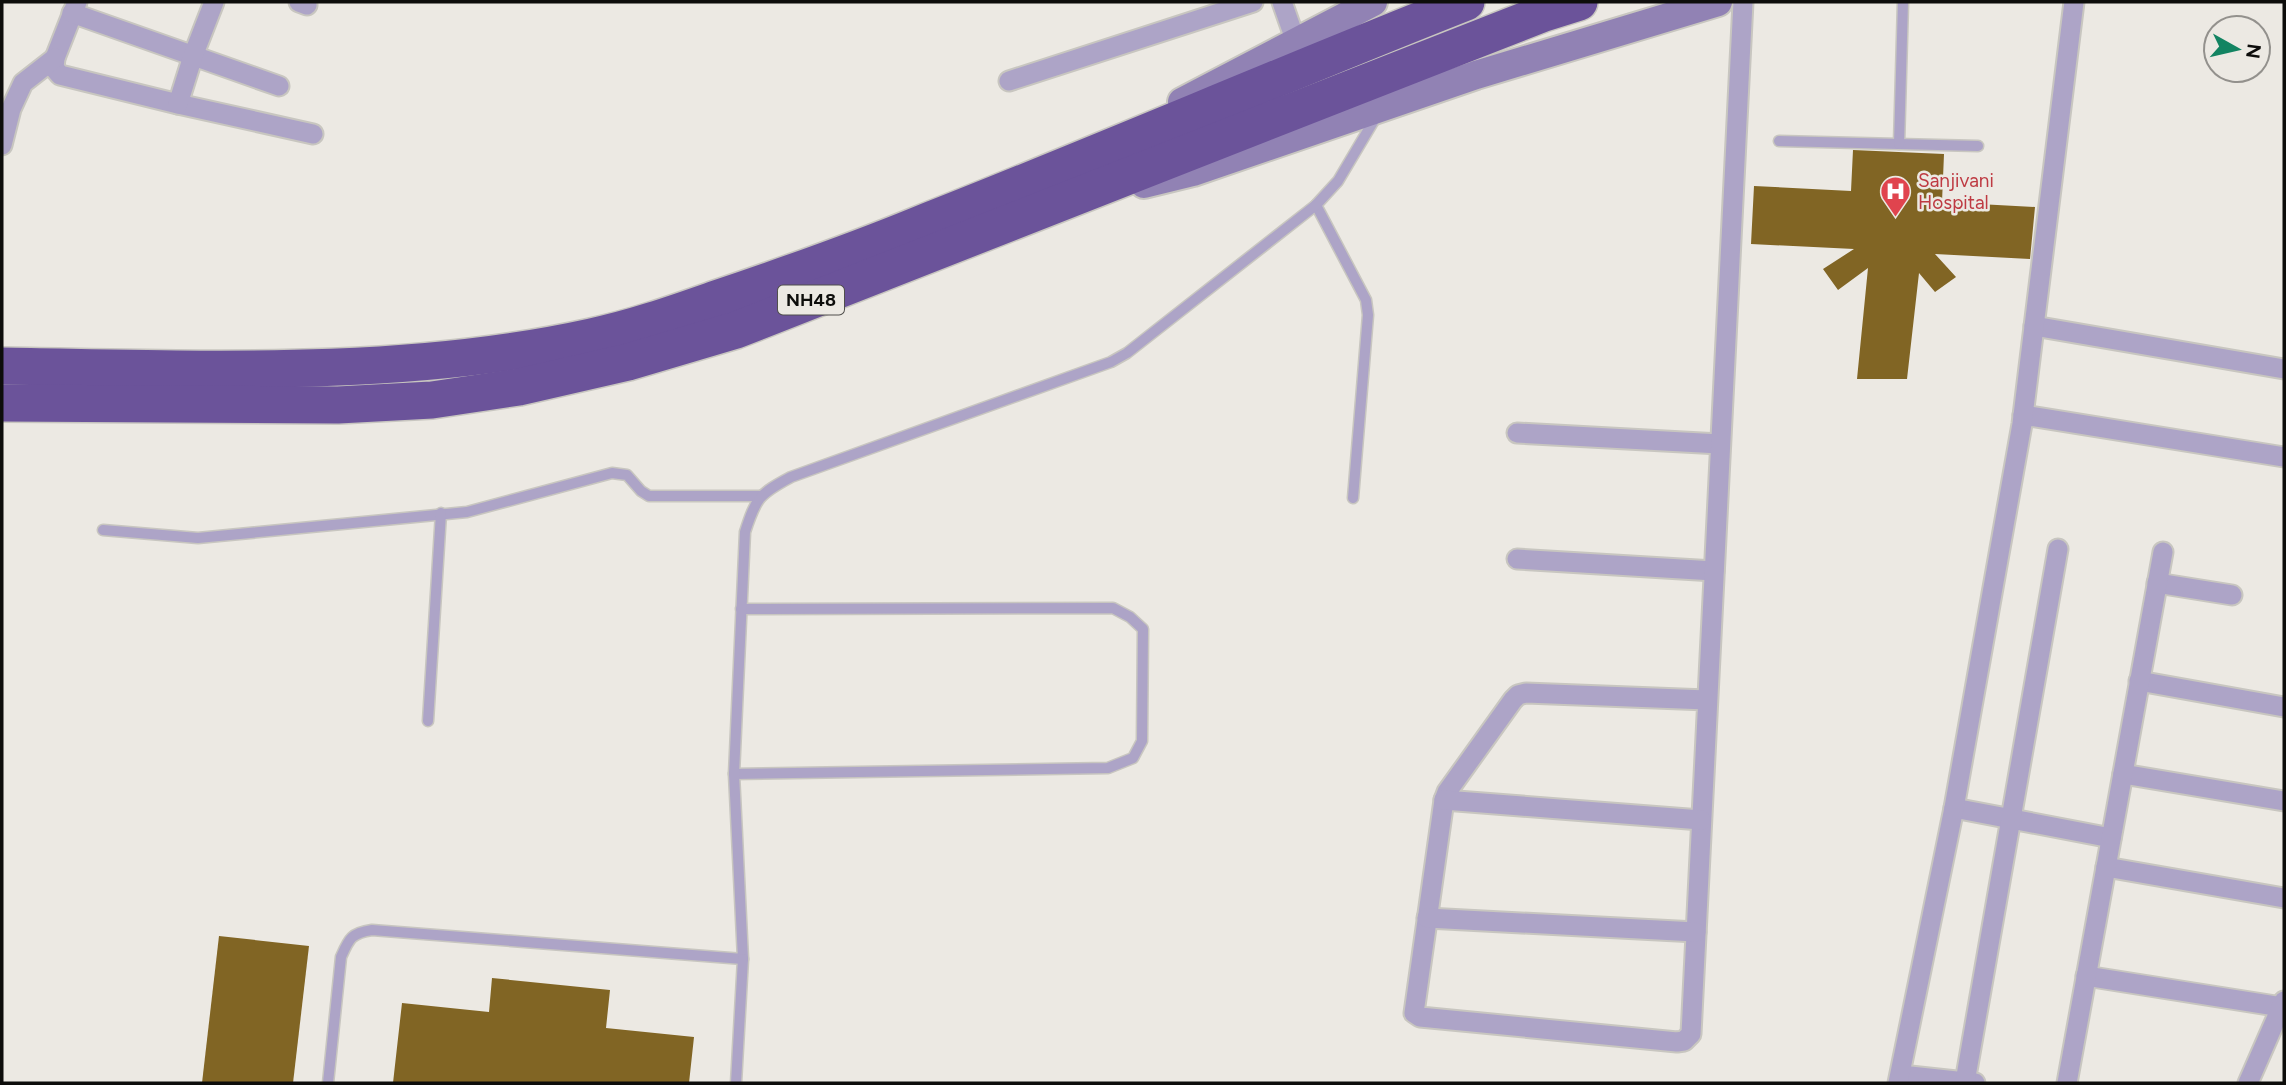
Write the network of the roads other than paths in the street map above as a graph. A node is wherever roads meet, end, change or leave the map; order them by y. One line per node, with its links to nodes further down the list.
1 (214, 2): 13 (street)
2 (1253, 2): 15 (street)
3 (1282, 2): 12 (street)
4 (1373, 2): 12 (street)
5 (1466, 2): 24 (highway, NH48)
6 (1579, 2): 24 (highway, NH48)
7 (1718, 2): 18 (street)
8 (1743, 2): 32 (street)
9 (1903, 2): 21 (lane)
10 (2074, 2): 26 (street)
11 (74, 8): 13 (street); 14 (street)
12 (1296, 42): 24 (street)
13 (193, 56): 16 (street); 17 (street)
14 (55, 58): 17 (street); 22 (street)
15 (1009, 81)
16 (279, 86)
17 (178, 104): 19 (street)
18 (1382, 107): 24 (street); 25 (lane)
19 (313, 134)
20 (1779, 141): 21 (lane)
21 (1899, 144): 23 (lane)
22 (2, 145)
23 (1978, 146)
24 (1046, 191): 27 (highway, NH48); 29 (highway, NH48)
25 (1316, 205): 34 (lane); 35 (lane)
26 (2034, 326): 28 (street); 30 (street)
27 (2, 366)
28 (2284, 369)
29 (2, 402)
30 (2023, 415): 33 (street); 53 (street)
31 (1517, 433): 32 (street)
32 (1720, 444): 41 (street)
33 (2284, 457)
34 (760, 496): 36 (lane); 44 (lane)
35 (1353, 498)
36 (441, 513): 37 (lane); 48 (lane)
37 (103, 530)
38 (2058, 549): 55 (street)
39 (2163, 552): 42 (street)
40 (1517, 559): 41 (street)
41 (1714, 571): 46 (street)
42 (2157, 583): 43 (street); 45 (street)
43 (2232, 595)
44 (741, 609): 49 (lane); 49 (lane)
45 (2139, 681): 47 (street); 50 (street)
46 (1707, 701): 51 (street); 54 (street)
47 (2284, 707)
48 (428, 721)
49 (734, 774): 61 (lane)
50 (2123, 774): 52 (street); 56 (street)
51 (1444, 800): 54 (street); 59 (street)
52 (2284, 801)
53 (1954, 808): 55 (street); 64 (street)
54 (1701, 820): 60 (street)
55 (2011, 820): 56 (street); 67 (street)
56 (2111, 838): 57 (street)
57 (2106, 867): 58 (street); 62 (street)
58 (2284, 898)
59 (1427, 918): 60 (street); 60 (street)
60 (1696, 932)
61 (743, 959): 65 (lane); 66 (lane)
62 (2087, 976): 63 (street); 68 (street)
63 (2283, 1004): 69 (street)
64 (1900, 1079): 67 (street)
65 (328, 1083)
66 (736, 1083)
67 (1970, 1083)
68 (2067, 1083)
69 (2248, 1083)

